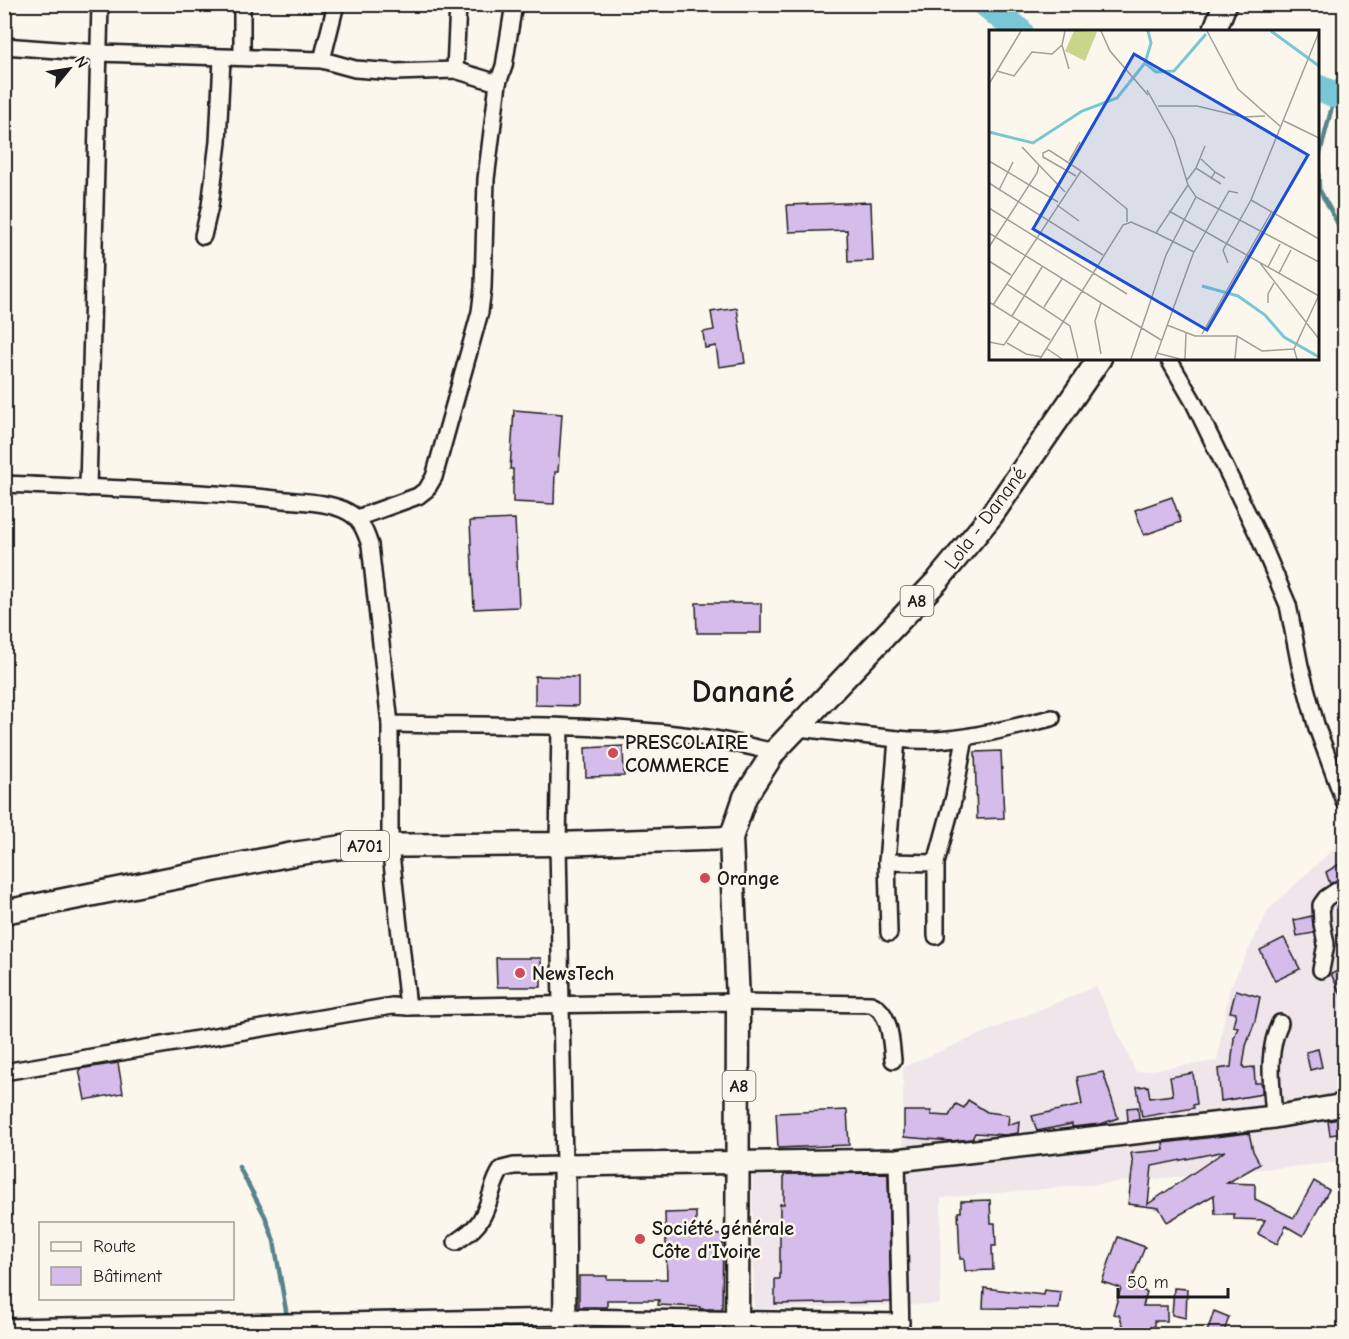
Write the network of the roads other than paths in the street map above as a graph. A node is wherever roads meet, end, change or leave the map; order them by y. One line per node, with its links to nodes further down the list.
1 (100, 4): 9 (street)
2 (242, 4): 10 (street)
3 (336, 4): 12 (street)
4 (458, 4): 13 (street)
5 (513, 4): 14 (street)
6 (1225, 4): 7 (main road)
7 (1215, 29)
8 (4, 46): 9 (street)
9 (98, 53): 11 (street); 19 (street)
10 (242, 57): 11 (street); 12 (street)
11 (222, 58): 15 (street)
12 (322, 60): 13 (street)
13 (454, 70): 14 (street)
14 (498, 83): 20 (street)
15 (203, 236)
16 (1099, 360): 24 (main road, Lola - Danané / A8)
17 (1169, 360): 28 (street)
18 (4, 484): 19 (street)
19 (88, 488): 20 (street)
20 (357, 518): 22 (street)
21 (1052, 718): 25 (street)
22 (390, 724): 23 (street); 31 (street)
23 (560, 727): 27 (street); 30 (street)
24 (798, 728): 26 (street); 27 (main road, Lola - Danané / A8)
25 (965, 738): 26 (street); 33 (street)
26 (897, 739): 32 (street)
27 (774, 752): 29 (main road, Lola - Danané / A8)
28 (1344, 801)
29 (731, 838): 30 (main road, A701); 39 (main road, A8)
30 (558, 844): 31 (main road, A701); 40 (street)
31 (390, 845): 35 (main road, A701); 41 (street)
32 (887, 862): 33 (street); 36 (street)
33 (936, 863): 37 (street)
34 (1344, 886): 38 (street)
35 (4, 912)
36 (889, 933)
37 (936, 936)
38 (1321, 970)
39 (738, 1002): 40 (street); 43 (street); 48 (main road, A8)
40 (561, 1004): 41 (street); 49 (street)
41 (408, 1007): 44 (street)
42 (1280, 1023): 46 (street)
43 (894, 1060)
44 (4, 1072)
45 (1344, 1105): 46 (street)
46 (1274, 1118): 47 (street)
47 (897, 1160): 48 (street); 54 (street)
48 (739, 1163): 49 (street); 53 (main road, A8)
49 (564, 1165): 50 (street); 51 (street)
50 (456, 1242)
51 (565, 1326): 52 (street); 53 (street)
52 (4, 1327)
53 (737, 1327): 54 (street)
54 (901, 1328)

